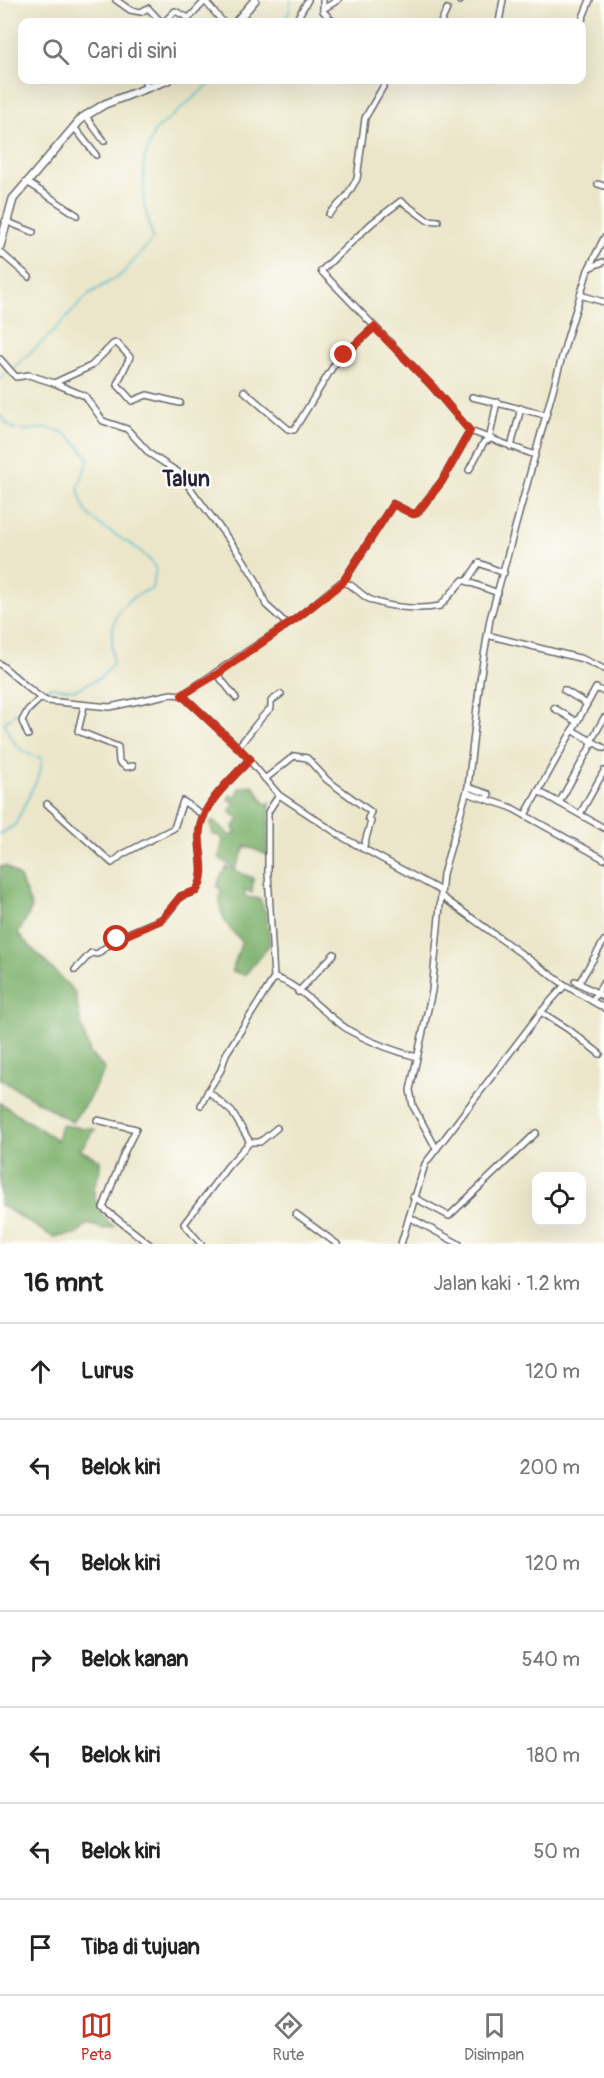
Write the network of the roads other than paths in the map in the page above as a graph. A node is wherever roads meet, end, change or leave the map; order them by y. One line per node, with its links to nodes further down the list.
1 (116, 0): 10 (street)
2 (255, 0): 15 (main road)
3 (308, 0): 16 (street)
4 (323, 0): 8 (street)
5 (338, 0): 8 (street)
6 (503, 0): 19 (street)
7 (590, 0): 20 (street)
8 (322, 9): 17 (street)
9 (447, 9): 18 (street)
10 (158, 18)
11 (167, 18): 13 (street)
12 (189, 18): 14 (street)
13 (189, 18)
14 (220, 18)
15 (239, 18)
16 (297, 18)
17 (330, 18)
18 (443, 18)
19 (500, 18)
20 (583, 18)
21 (144, 84): 23 (main road)
22 (382, 84): 28 (street)
23 (85, 115): 24 (main road); 25 (street)
24 (74, 127): 26 (street); 27 (main road)
25 (104, 141)
26 (96, 155)
27 (27, 182): 29 (street); 30 (main road)
28 (329, 214)
29 (77, 215)
30 (4, 217): 32 (street); 34 (main road)
31 (438, 221): 41 (street)
32 (33, 232)
33 (604, 238): 37 (street)
34 (0, 246)
35 (0, 252): 38 (street)
36 (603, 262): 37 (street)
37 (588, 270): 39 (street)
38 (28, 277)
39 (580, 295): 40 (street); 49 (street)
40 (604, 302)
41 (374, 327): 44 (street); 50 (street)
42 (0, 359): 43 (street)
43 (54, 383): 47 (street); 59 (street)
44 (244, 391)
45 (472, 397): 46 (street)
46 (497, 402): 48 (street); 51 (street)
47 (180, 403)
48 (521, 408): 49 (street); 52 (street)
49 (546, 415): 53 (street)
50 (470, 431): 51 (street); 57 (street)
51 (489, 440): 52 (street); 54 (street)
52 (511, 447): 53 (street)
53 (535, 455): 55 (street)
54 (469, 470)
55 (504, 573): 56 (street); 58 (street)
56 (466, 581): 57 (street); 58 (street)
57 (343, 582): 59 (street)
58 (498, 593): 60 (street)
59 (287, 624): 63 (street)
60 (487, 635): 62 (street); 84 (street)
61 (0, 664): 68 (street)
62 (604, 669)
63 (217, 674): 67 (street); 69 (street)
64 (564, 690): 70 (street)
65 (604, 692): 70 (street)
66 (281, 693): 78 (street)
67 (182, 695): 71 (street); 78 (street)
68 (39, 698): 71 (street); 76 (street)
69 (236, 698)
70 (587, 704): 74 (street)
71 (84, 706): 81 (street)
72 (554, 708): 74 (street)
73 (604, 718): 77 (street)
74 (577, 722): 75 (street)
75 (573, 730): 77 (street); 85 (street)
76 (28, 735)
77 (592, 741): 79 (street); 87 (street)
78 (238, 747): 80 (street)
79 (604, 748)
80 (250, 759): 83 (street); 91 (street)
81 (133, 766)
82 (604, 771): 89 (street)
83 (265, 779): 86 (street); 93 (street)
84 (468, 790): 90 (street); 95 (street)
85 (538, 791): 87 (street); 90 (street)
86 (279, 795): 93 (street); 99 (street)
87 (559, 802): 89 (street)
88 (47, 804): 91 (street)
89 (580, 814): 92 (street)
90 (525, 815): 94 (street)
91 (204, 816): 98 (street)
92 (603, 825)
93 (363, 849): 95 (street)
94 (604, 859)
95 (441, 893): 101 (street); 109 (street)
96 (604, 941): 103 (street)
97 (334, 954): 102 (street)
98 (75, 970)
99 (274, 978): 102 (street); 110 (street)
100 (604, 982): 103 (street)
101 (565, 985): 105 (street); 107 (street)
102 (298, 992): 109 (street)
103 (597, 994): 104 (street); 105 (street)
104 (604, 998)
105 (592, 1001): 106 (street)
106 (604, 1008)
107 (541, 1012): 108 (street); 116 (street)
108 (600, 1054)
109 (417, 1057): 116 (street)
110 (208, 1091): 111 (street); 115 (street)
111 (201, 1105)
112 (97, 1120): 120 (street)
113 (277, 1128): 115 (street)
114 (536, 1132): 117 (street)
115 (250, 1142): 121 (street)
116 (436, 1148): 117 (street)
117 (413, 1197): 119 (street)
118 (296, 1214): 122 (street)
119 (409, 1217): 123 (street); 124 (street)
120 (149, 1244)
121 (201, 1244)
122 (337, 1244)
123 (401, 1244)
124 (459, 1244)

